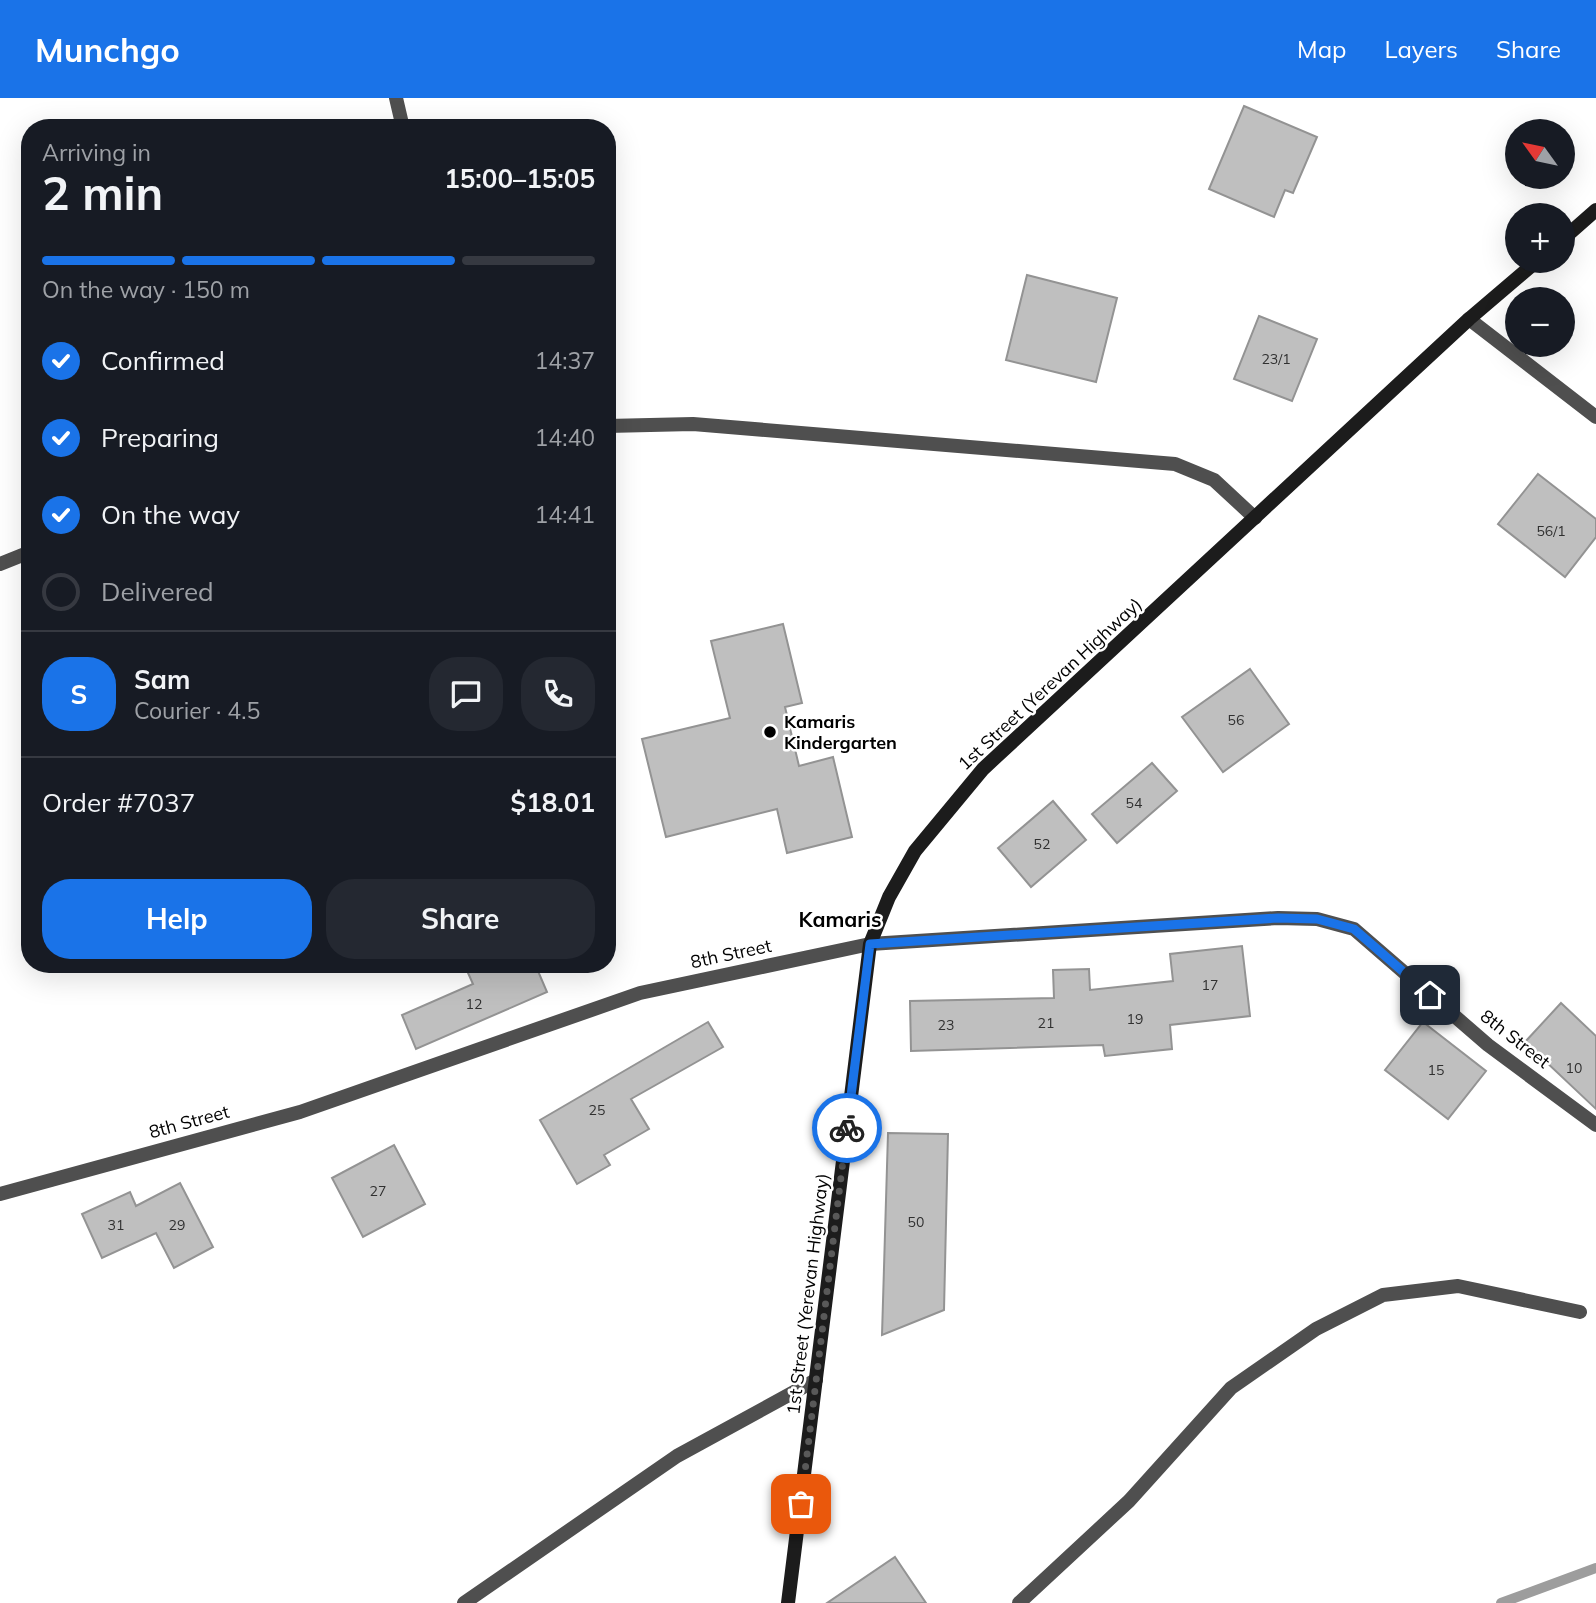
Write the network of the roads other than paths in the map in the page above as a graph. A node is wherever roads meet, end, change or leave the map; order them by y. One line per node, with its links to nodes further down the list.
1 (396, 98): 2 (street)
2 (401, 119)
3 (1596, 211): 4 (main road)
4 (1575, 229)
5 (1523, 273): 6 (main road, 1st Street (Yerevan Highway))
6 (1469, 319): 7 (street); 9 (main road, 1st Street (Yerevan Highway))
7 (1596, 417)
8 (616, 426): 9 (street)
9 (1255, 519): 12 (main road, 1st Street (Yerevan Highway))
10 (21, 556): 11 (street)
11 (0, 564)
12 (870, 944): 13 (street, 8th Street); 14 (street, 8th Street); 16 (main road, 1st Street (Yerevan Highway))
13 (1596, 1125)
14 (0, 1194)
15 (1580, 1312): 19 (street)
16 (816, 1380): 17 (street); 18 (main road, 1st Street (Yerevan Highway))
17 (464, 1603)
18 (788, 1603)
19 (1019, 1603)

